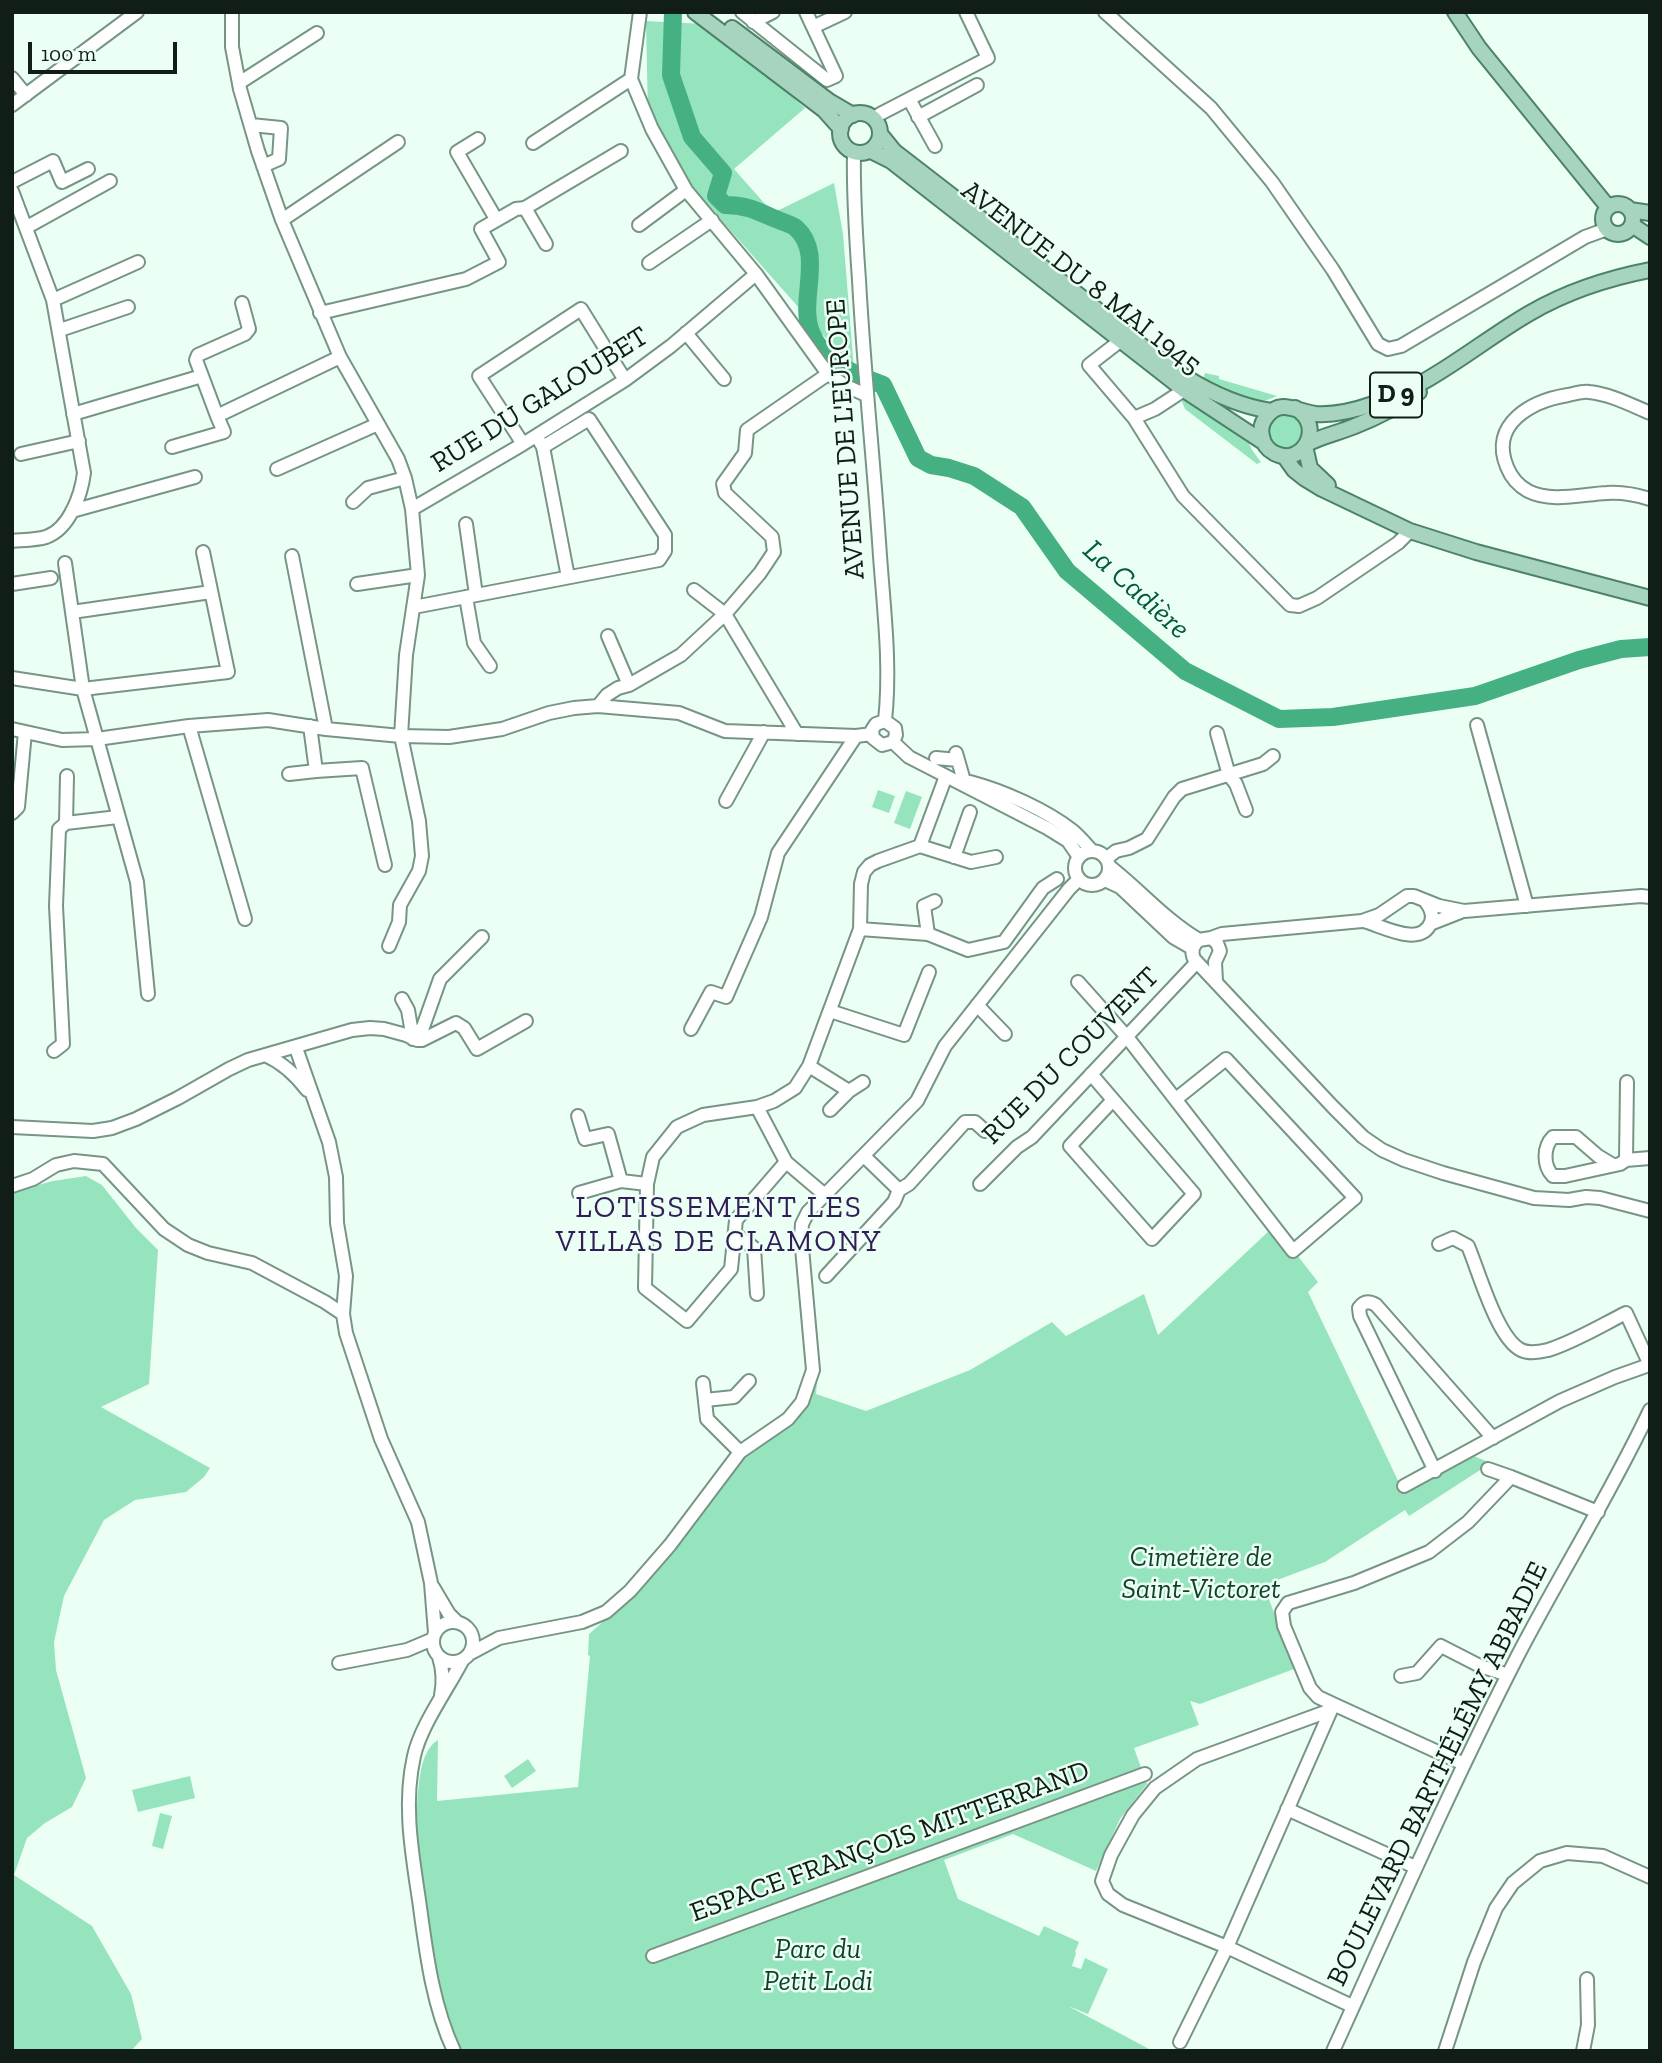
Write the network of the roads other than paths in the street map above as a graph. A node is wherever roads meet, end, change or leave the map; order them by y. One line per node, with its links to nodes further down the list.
1 (137, 12): 20 (street)
2 (232, 12): 18 (street)
3 (640, 12): 17 (street)
4 (695, 12): 27 (main road)
5 (711, 12): 23 (main road)
6 (742, 12): 13 (street)
7 (774, 12): 13 (street)
8 (806, 12): 14 (street)
9 (845, 12): 14 (street)
10 (966, 12): 21 (street)
11 (1105, 12): 51 (street)
12 (1455, 12): 42 (main road)
13 (753, 22): 14 (street)
14 (813, 27)
15 (317, 33): 18 (street)
16 (12, 78): 20 (street)
17 (631, 79): 31 (street); 40 (street)
18 (239, 83): 26 (street)
19 (977, 85): 24 (street)
20 (26, 96): 22 (street)
21 (909, 99): 24 (street); 25 (street)
22 (12, 105)
23 (853, 114): 25 (main road); 27 (main road)
24 (918, 117): 32 (street)
25 (875, 119): 28 (main road)
26 (251, 125): 36 (street); 36 (street)
27 (841, 129): 35 (main road)
28 (881, 135): 34 (main road); 74 (main road, AVENUE DU 8 MAI 1945)
29 (478, 139): 46 (street)
30 (398, 142): 47 (street)
31 (533, 143)
32 (935, 146)
33 (621, 151): 43 (street)
34 (871, 151): 35 (main road); 64 (main road, AVENUE DU 8 MAI 1945)
35 (854, 153): 72 (street, AVENUE DE L'EUROPE)
36 (263, 166): 47 (street)
37 (88, 169): 39 (street)
38 (110, 181): 50 (street)
39 (12, 182)
40 (685, 190): 48 (street); 49 (street)
41 (12, 191): 50 (street)
42 (1608, 207): 45 (main road); 51 (main road)
43 (525, 208): 46 (street); 53 (street)
44 (1650, 213): 45 (main road)
45 (1631, 217): 51 (main road); 52 (main road)
46 (496, 219): 61 (street)
47 (282, 220): 61 (street)
48 (712, 220): 55 (street); 57 (street)
49 (639, 225)
50 (27, 228): 58 (street)
51 (1607, 229)
52 (1650, 237)
53 (546, 244)
54 (138, 262): 58 (street)
55 (649, 263)
56 (1650, 270): 65 (main road, D 9)
57 (756, 274): 63 (street, RUE DU GALOUBET); 67 (street)
58 (53, 300): 62 (street)
59 (242, 303): 68 (street)
60 (128, 307): 62 (street)
61 (320, 313): 66 (street)
62 (60, 330): 76 (street)
63 (686, 333): 69 (street); 70 (street, RUE DU GALOUBET)
64 (1120, 341): 71 (main road, AVENUE DU 8 MAI 1945); 78 (street)
65 (1486, 342): 73 (main road, D 9); 84 (main road, D 9)
66 (340, 357): 77 (street); 79 (street)
67 (828, 374): 72 (street); 113 (street)
68 (202, 376): 76 (street); 77 (street)
69 (724, 379)
70 (625, 380): 81 (street, RUE DU GALOUBET); 83 (street)
71 (1184, 390): 78 (street); 82 (main road, AVENUE DU 8 MAI 1945)
72 (866, 392): 121 (street, AVENUE DE L'EUROPE)
73 (1295, 408): 74 (main road); 84 (main road)
74 (1270, 411): 82 (main road)
75 (1650, 413): 91 (street)
76 (74, 414): 80 (street)
77 (217, 416): 85 (street)
78 (1134, 418): 97 (street)
79 (378, 424): 88 (street); 90 (street)
80 (79, 441): 86 (street); 94 (street)
81 (540, 441): 83 (street, RUE DU GALOUBET); 103 (street); 103 (street)
82 (1263, 442): 87 (main road)
83 (523, 443): 93 (street, RUE DU GALOUBET)
84 (1306, 445): 87 (main road); 95 (main road)
85 (172, 447)
86 (21, 454)
87 (1284, 456): 95 (main road)
88 (277, 469)
89 (195, 477): 94 (street)
90 (405, 478): 92 (street); 93 (street)
91 (1650, 499)
92 (353, 502)
93 (412, 509): 102 (street)
94 (72, 511): 98 (street)
95 (1374, 513): 97 (main road)
96 (466, 524): 109 (street)
97 (1410, 531): 110 (main road)
98 (12, 541)
99 (203, 552): 108 (street)
100 (289, 556): 124 (street)
101 (65, 563): 112 (street)
102 (418, 575): 106 (street); 111 (street)
103 (568, 577): 109 (street)
104 (51, 578): 105 (street)
105 (12, 584)
106 (357, 584)
107 (694, 590): 113 (street)
108 (211, 592): 112 (street); 118 (street)
109 (471, 596): 111 (street); 115 (street)
110 (1650, 598)
111 (414, 607): 130 (street)
112 (72, 612): 118 (street)
113 (725, 614): 117 (street); 128 (street)
114 (608, 636): 117 (street)
115 (490, 666)
116 (12, 678): 118 (street)
117 (629, 685): 119 (street); 120 (street)
118 (83, 689): 132 (street)
119 (598, 706): 120 (street); 130 (street)
120 (626, 709): 126 (street)
121 (886, 721): 129 (street); 133 (street)
122 (1477, 725): 163 (street)
123 (189, 726): 124 (street); 132 (street); 165 (street)
124 (318, 727): 130 (street); 137 (street)
125 (18, 730): 132 (street); 136 (street)
126 (764, 733): 128 (street); 143 (street)
127 (1217, 733): 139 (street)
128 (797, 734): 131 (street)
129 (872, 734): 131 (street); 133 (street)
130 (401, 736): 173 (street)
131 (856, 736): 184 (street)
132 (97, 739): 147 (street)
133 (893, 742): 135 (street)
134 (1273, 756): 139 (street)
135 (934, 760): 141 (street); 142 (street)
136 (17, 771): 146 (street)
137 (316, 771): 138 (street); 155 (street)
138 (289, 774)
139 (1229, 775): 144 (street); 154 (street)
140 (67, 776): 148 (street)
141 (946, 776): 142 (street); 149 (street); 153 (street)
142 (964, 781): 150 (street)
143 (726, 801)
144 (1246, 810)
145 (970, 812): 151 (street)
146 (12, 813)
147 (118, 817): 148 (street); 179 (street)
148 (66, 822): 189 (street)
149 (920, 846): 151 (street); 168 (street)
150 (1092, 851): 153 (street); 154 (street)
151 (954, 857): 152 (street)
152 (996, 857)
153 (1079, 857): 157 (street)
154 (1108, 862): 158 (street); 172 (street)
155 (385, 865)
156 (1057, 879): 170 (street)
157 (1079, 879): 158 (street); 181 (street)
158 (1105, 880): 172 (street)
159 (1649, 898): 163 (street)
160 (935, 901): 170 (street)
161 (1425, 901): 162 (street); 164 (street); 167 (street)
162 (1396, 903): 166 (street); 169 (street)
163 (1527, 906): 164 (street)
164 (1464, 911): 167 (street)
165 (244, 919)
166 (1362, 921): 169 (street); 172 (street)
167 (1430, 924): 169 (street)
168 (860, 929): 170 (street); 182 (street)
169 (1401, 933)
170 (928, 934)
171 (482, 937): 187 (street)
172 (1205, 943): 174 (street); 175 (street)
173 (389, 946)
174 (1215, 962): 175 (street); 177 (street)
175 (1199, 963): 177 (street); 186 (street, RUE DU COUVENT)
176 (929, 972): 182 (street)
177 (1216, 981): 216 (street)
178 (1079, 982): 186 (street)
179 (148, 994)
180 (402, 999): 187 (street)
181 (977, 1005): 185 (street); 204 (street)
182 (830, 1011): 191 (street)
183 (526, 1021): 187 (street)
184 (691, 1029)
185 (1005, 1034)
186 (1127, 1037): 192 (street, RUE DU COUVENT); 197 (street)
187 (414, 1039): 188 (street)
188 (296, 1048): 190 (street); 196 (street)
189 (54, 1051)
190 (265, 1055): 196 (street); 202 (street)
191 (809, 1066): 195 (street); 199 (street)
192 (1091, 1074): 198 (street); 211 (street, RUE DU COUVENT)
193 (863, 1082): 195 (street)
194 (1628, 1082): 206 (street)
195 (849, 1091): 200 (street)
196 (312, 1096): 221 (street)
197 (1176, 1098): 197 (street)
198 (1113, 1100): 198 (street)
199 (757, 1107): 207 (street); 210 (street)
200 (830, 1110)
201 (578, 1116): 209 (street)
202 (12, 1127)
203 (985, 1130): 213 (street)
204 (865, 1157): 213 (street); 215 (street)
205 (1650, 1158): 206 (street)
206 (1626, 1160): 208 (street)
207 (786, 1162): 215 (street); 217 (street)
208 (1613, 1165): 208 (street)
209 (621, 1181): 210 (street); 214 (street)
210 (647, 1184): 217 (street)
211 (980, 1184)
212 (12, 1186): 221 (street)
213 (899, 1190): 219 (street)
214 (579, 1193)
215 (825, 1195): 228 (street)
216 (1650, 1211)
217 (735, 1234): 220 (street)
218 (1439, 1244): 222 (street)
219 (826, 1276)
220 (757, 1294)
221 (343, 1314): 234 (street)
222 (1649, 1365): 227 (street)
223 (749, 1381): 225 (street)
224 (703, 1382): 225 (street)
225 (705, 1401): 228 (street)
226 (1650, 1410): 233 (street, BOULEVARD BARTHÉLÉMY ABBADIE)
227 (1493, 1438): 230 (street); 230 (street)
228 (740, 1452): 237 (street)
229 (1488, 1469): 231 (street)
230 (1435, 1471): 232 (street)
231 (1511, 1477): 233 (street); 244 (street)
232 (1404, 1486)
233 (1598, 1512): 241 (street, BOULEVARD BARTHÉLÉMY ABBADIE)
234 (431, 1583): 235 (street); 238 (street)
235 (457, 1622): 236 (street); 238 (street)
236 (472, 1634): 237 (street); 239 (street)
237 (499, 1638): 239 (street)
238 (436, 1645): 239 (street); 240 (street); 243 (street)
239 (466, 1657): 243 (street)
240 (339, 1663)
241 (1508, 1675): 242 (street); 245 (street, BOULEVARD BARTHÉLÉMY ABBADIE)
242 (1401, 1676)
243 (440, 1702): 256 (street)
244 (1332, 1707): 245 (street); 247 (street); 250 (street)
245 (1464, 1764): 248 (street, BOULEVARD BARTHÉLÉMY ABBADIE)
246 (1145, 1774): 251 (street, ESPACE FRANÇOIS MITTERRAND)
247 (1287, 1808): 248 (street); 250 (street)
248 (1415, 1867): 253 (street, BOULEVARD BARTHÉLÉMY ABBADIE)
249 (1650, 1877): 257 (street)
250 (1227, 1947): 253 (street); 254 (street)
251 (653, 1956)
252 (1587, 1979): 258 (street)
253 (1352, 2006): 255 (street, BOULEVARD BARTHÉLÉMY ABBADIE)
254 (1180, 2042)
255 (1337, 2050)
256 (454, 2051)
257 (1445, 2051)
258 (1583, 2051)

